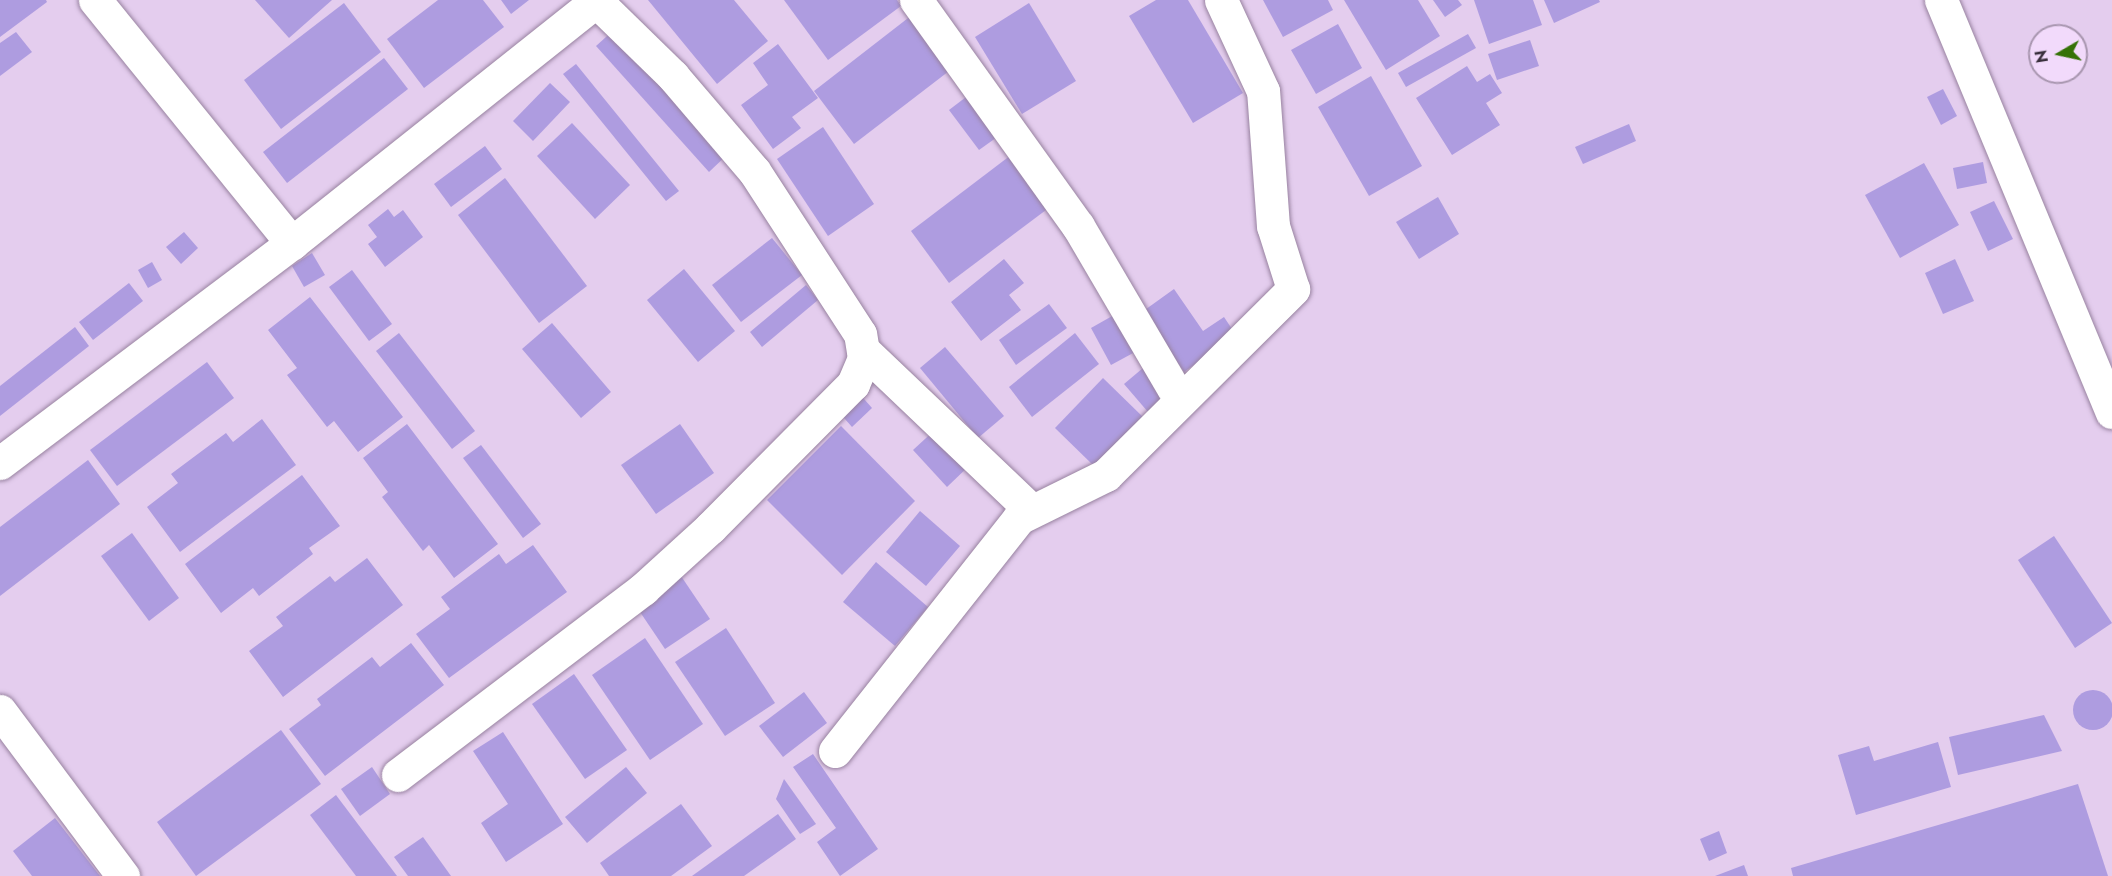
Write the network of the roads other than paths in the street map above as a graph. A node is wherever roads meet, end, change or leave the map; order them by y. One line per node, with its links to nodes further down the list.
1 (96, 0): 6 (street)
2 (596, 0): 6 (street); 7 (street)
3 (916, 0): 8 (street)
4 (1221, 0): 11 (street)
5 (1941, 0): 9 (street)
6 (292, 243): 10 (street)
7 (863, 350): 11 (street); 14 (street)
8 (1173, 388)
9 (2112, 412)
10 (0, 463)
11 (1032, 511): 13 (street)
12 (0, 711): 15 (street)
13 (836, 751)
14 (398, 775)
15 (123, 876)

